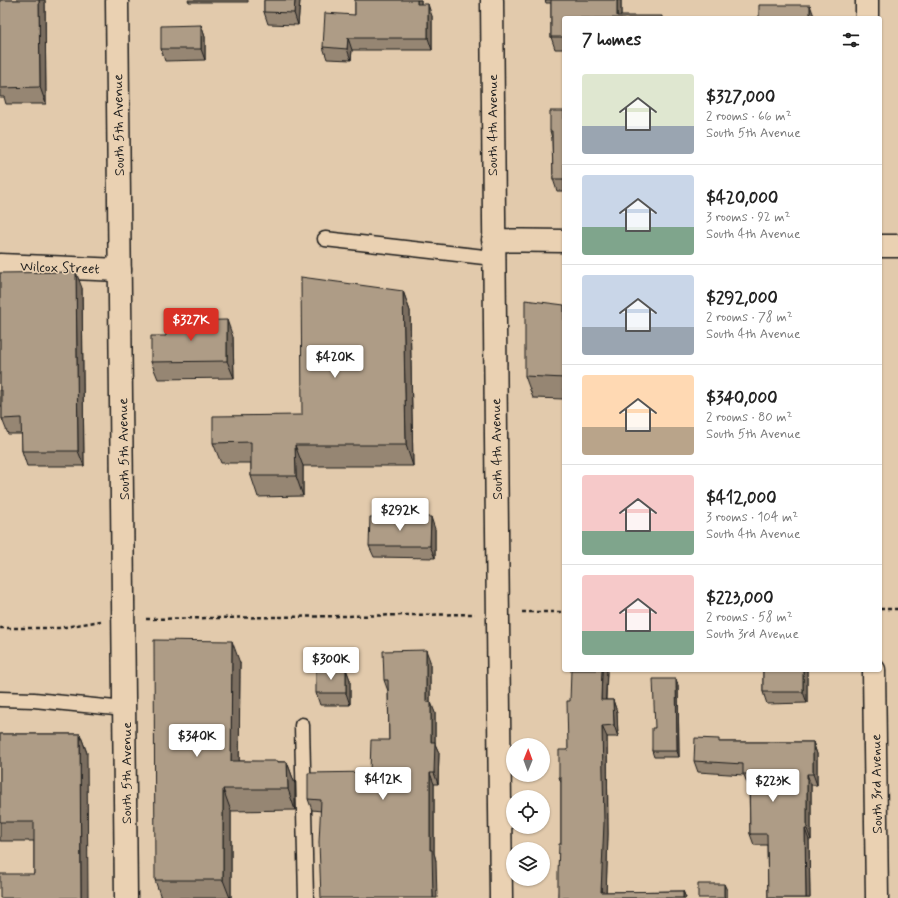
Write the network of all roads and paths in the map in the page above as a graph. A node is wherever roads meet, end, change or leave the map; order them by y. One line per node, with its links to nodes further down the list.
1 (117, 0): 11 (street, South 5th Avenue)
2 (492, 0): 9 (street, South 4th Avenue)
3 (866, 0): 4 (street)
4 (867, 16)
5 (325, 239): 9 (lane)
6 (562, 241): 9 (street)
7 (882, 246): 8 (street)
8 (898, 246)
9 (493, 249): 26 (street, South 4th Avenue)
10 (0, 265): 11 (street, Wilcox Street)
11 (120, 270): 22 (street, South 5th Avenue)
12 (882, 609): 13 (path)
13 (898, 609)
14 (517, 612): 15 (path)
15 (562, 612)
16 (471, 614): 17 (path)
17 (155, 618)
18 (91, 622): 19 (path)
19 (0, 628)
20 (874, 672): 27 (street, South 3rd Avenue)
21 (0, 699): 22 (lane)
22 (125, 709): 24 (street, South 5th Avenue)
23 (302, 725): 25 (lane)
24 (126, 898)
25 (306, 898)
26 (501, 898)
27 (877, 898)

